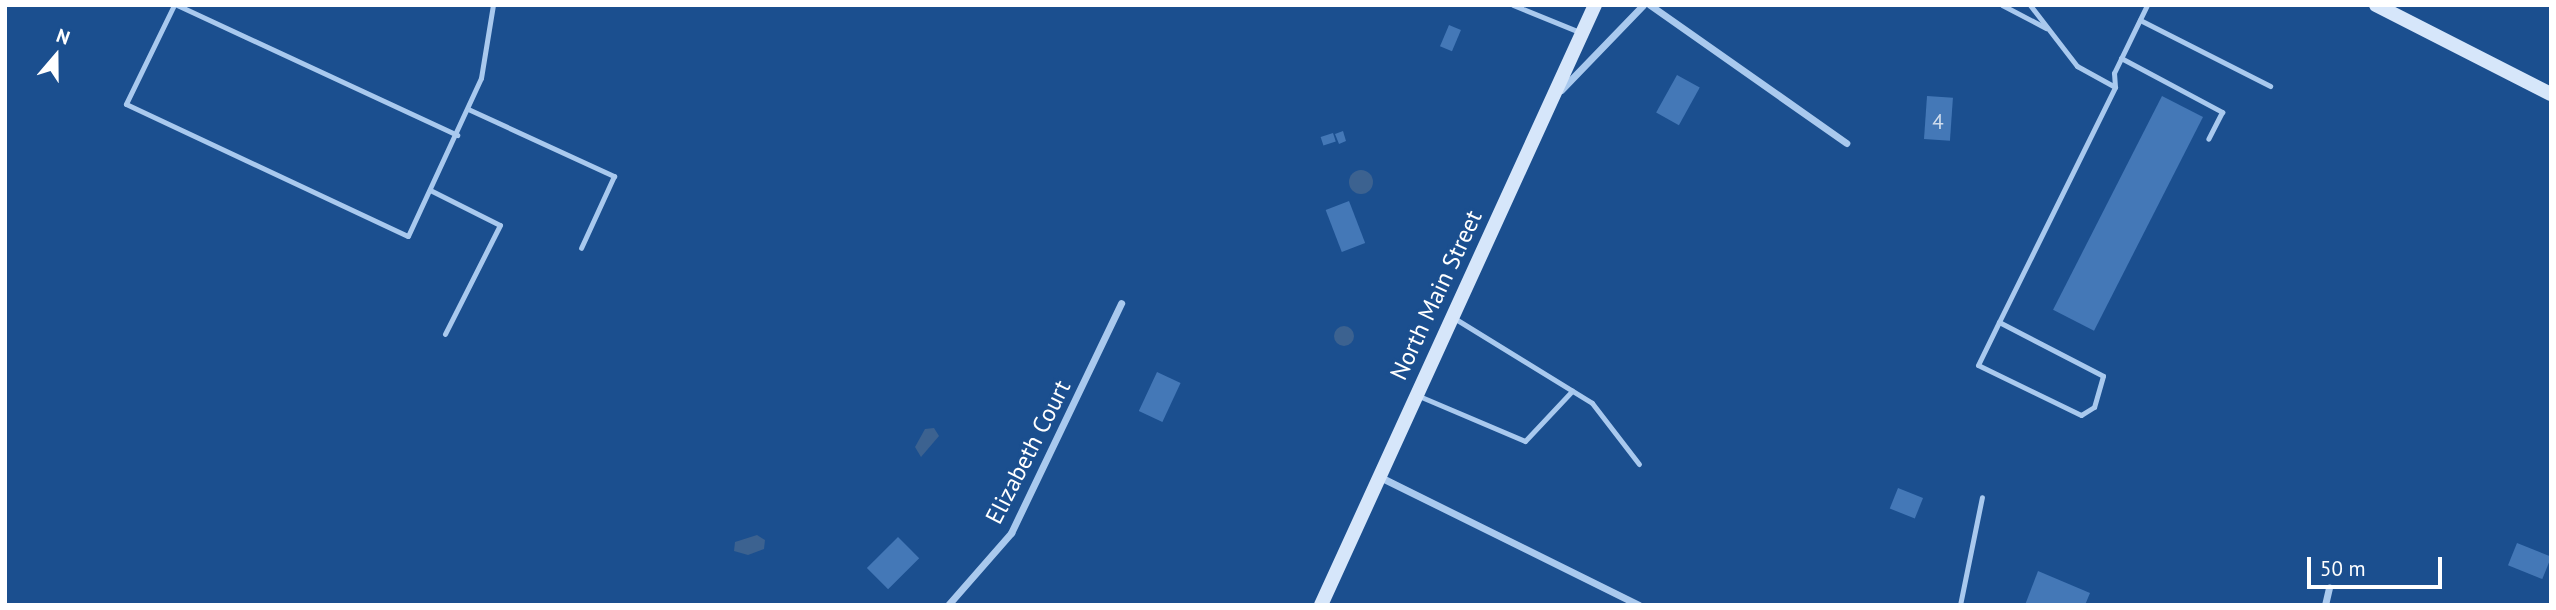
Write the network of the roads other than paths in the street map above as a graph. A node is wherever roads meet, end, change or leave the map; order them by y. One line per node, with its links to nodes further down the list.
1 (176, 5): 20 (lane); 23 (lane)
2 (493, 5): 19 (lane)
3 (1513, 5): 13 (lane)
4 (1595, 5): 13 (main road, North Main Street)
5 (1643, 5): 18 (street)
6 (1650, 5): 22 (street)
7 (2003, 5): 12 (lane)
8 (2030, 5): 12 (lane)
9 (2147, 5): 11 (lane)
10 (2376, 5): 17 (main road)
11 (2140, 20): 14 (lane); 15 (lane)
12 (2052, 31): 16 (lane)
13 (1582, 33): 18 (main road, North Main Street)
14 (2121, 58): 16 (lane); 21 (lane)
15 (2270, 86)
16 (2115, 88): 27 (lane)
17 (2551, 94)
18 (1550, 101): 26 (main road, North Main Street)
19 (468, 109): 20 (lane); 24 (lane)
20 (457, 135): 23 (lane)
21 (2208, 139)
22 (1846, 142)
23 (430, 190): 28 (lane)
24 (581, 248)
25 (1121, 303): 35 (street, Elizabeth Court)
26 (1452, 316): 29 (lane); 30 (main road, North Main Street)
27 (1999, 322): 27 (lane)
28 (445, 334)
29 (1572, 390): 30 (lane); 31 (lane)
30 (1416, 395): 32 (main road, North Main Street)
31 (1639, 464)
32 (1379, 476): 36 (main road, North Main Street); 37 (street)
33 (1982, 497): 38 (lane)
34 (2329, 587): 39 (street)
35 (948, 605)
36 (1321, 605)
37 (1640, 605)
38 (1960, 605)
39 (2325, 605)

